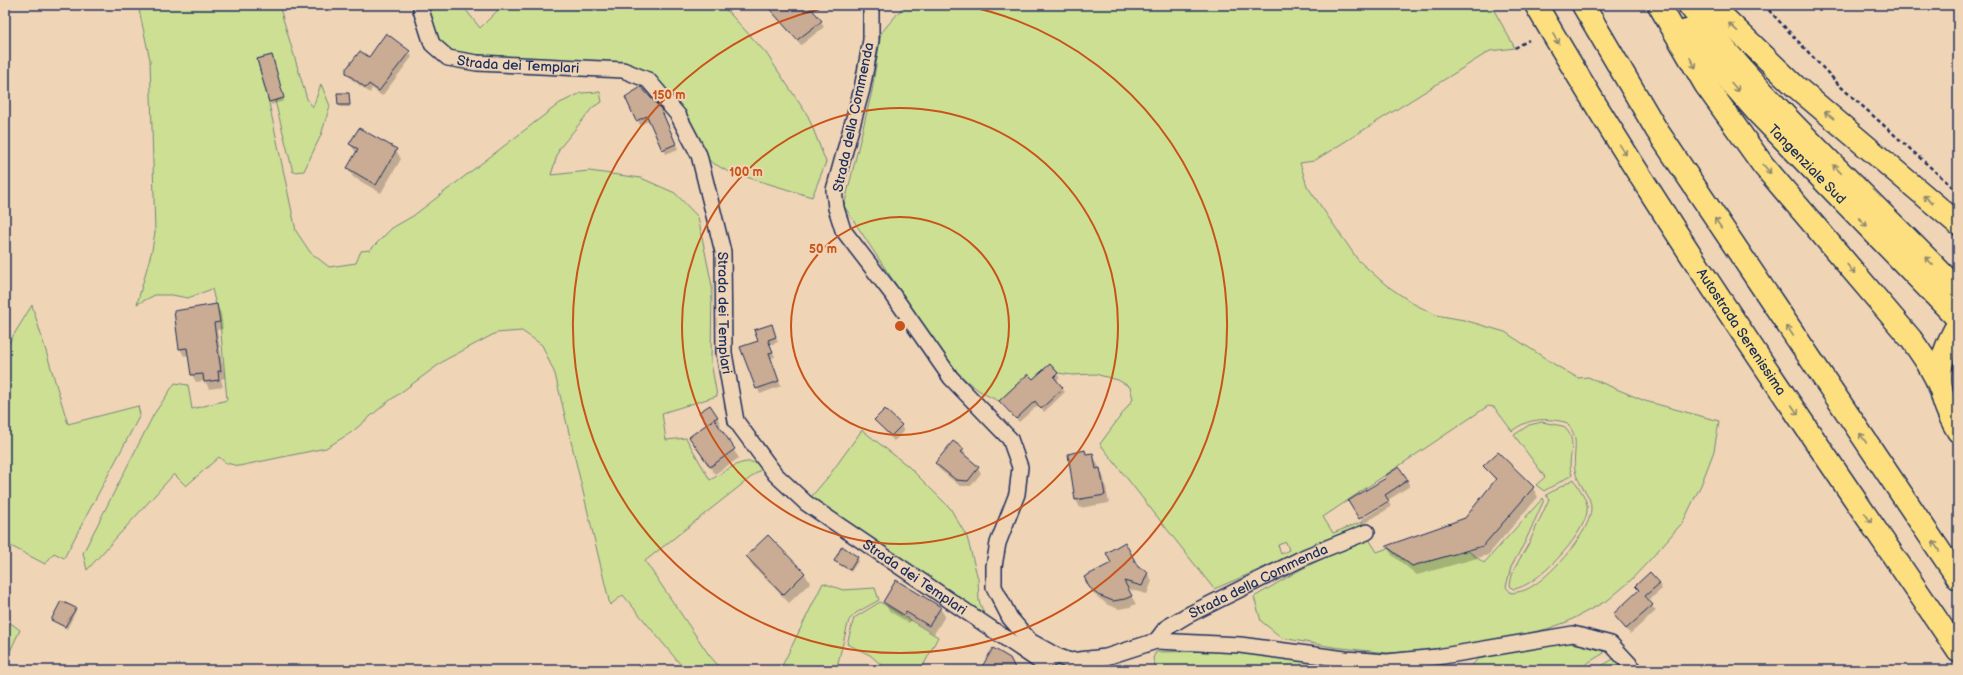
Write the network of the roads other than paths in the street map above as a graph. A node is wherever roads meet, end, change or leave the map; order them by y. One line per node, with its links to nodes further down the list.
1 (871, 5): 18 (street, Strada della Commenda)
2 (1536, 5): 17 (highway, Autostrada Serenissima, one-way to 17)
3 (1583, 5): 15 (highway, one-way to 3)
4 (1661, 5): 9 (highway, Tangenziale Sud, one-way to 9); 12 (highway, one-way to 12)
5 (1689, 5): 9 (highway, Tangenziale Sud, one-way to 5)
6 (1711, 5): 8 (highway, one-way to 6)
7 (420, 7): 18 (street, Strada dei Templari)
8 (1958, 224)
9 (1952, 293): 10 (highway, Tangenziale Sud)
10 (1958, 318)
11 (1958, 324): 12 (highway)
12 (1940, 390): 13 (highway)
13 (1958, 431)
14 (1367, 532): 16 (street, Strada della Commenda)
15 (1958, 578)
16 (1156, 641): 18 (street, Strada della Commenda); 19 (street, Strada della Commenda)
17 (1958, 651)
18 (1056, 656)
19 (1635, 670)

